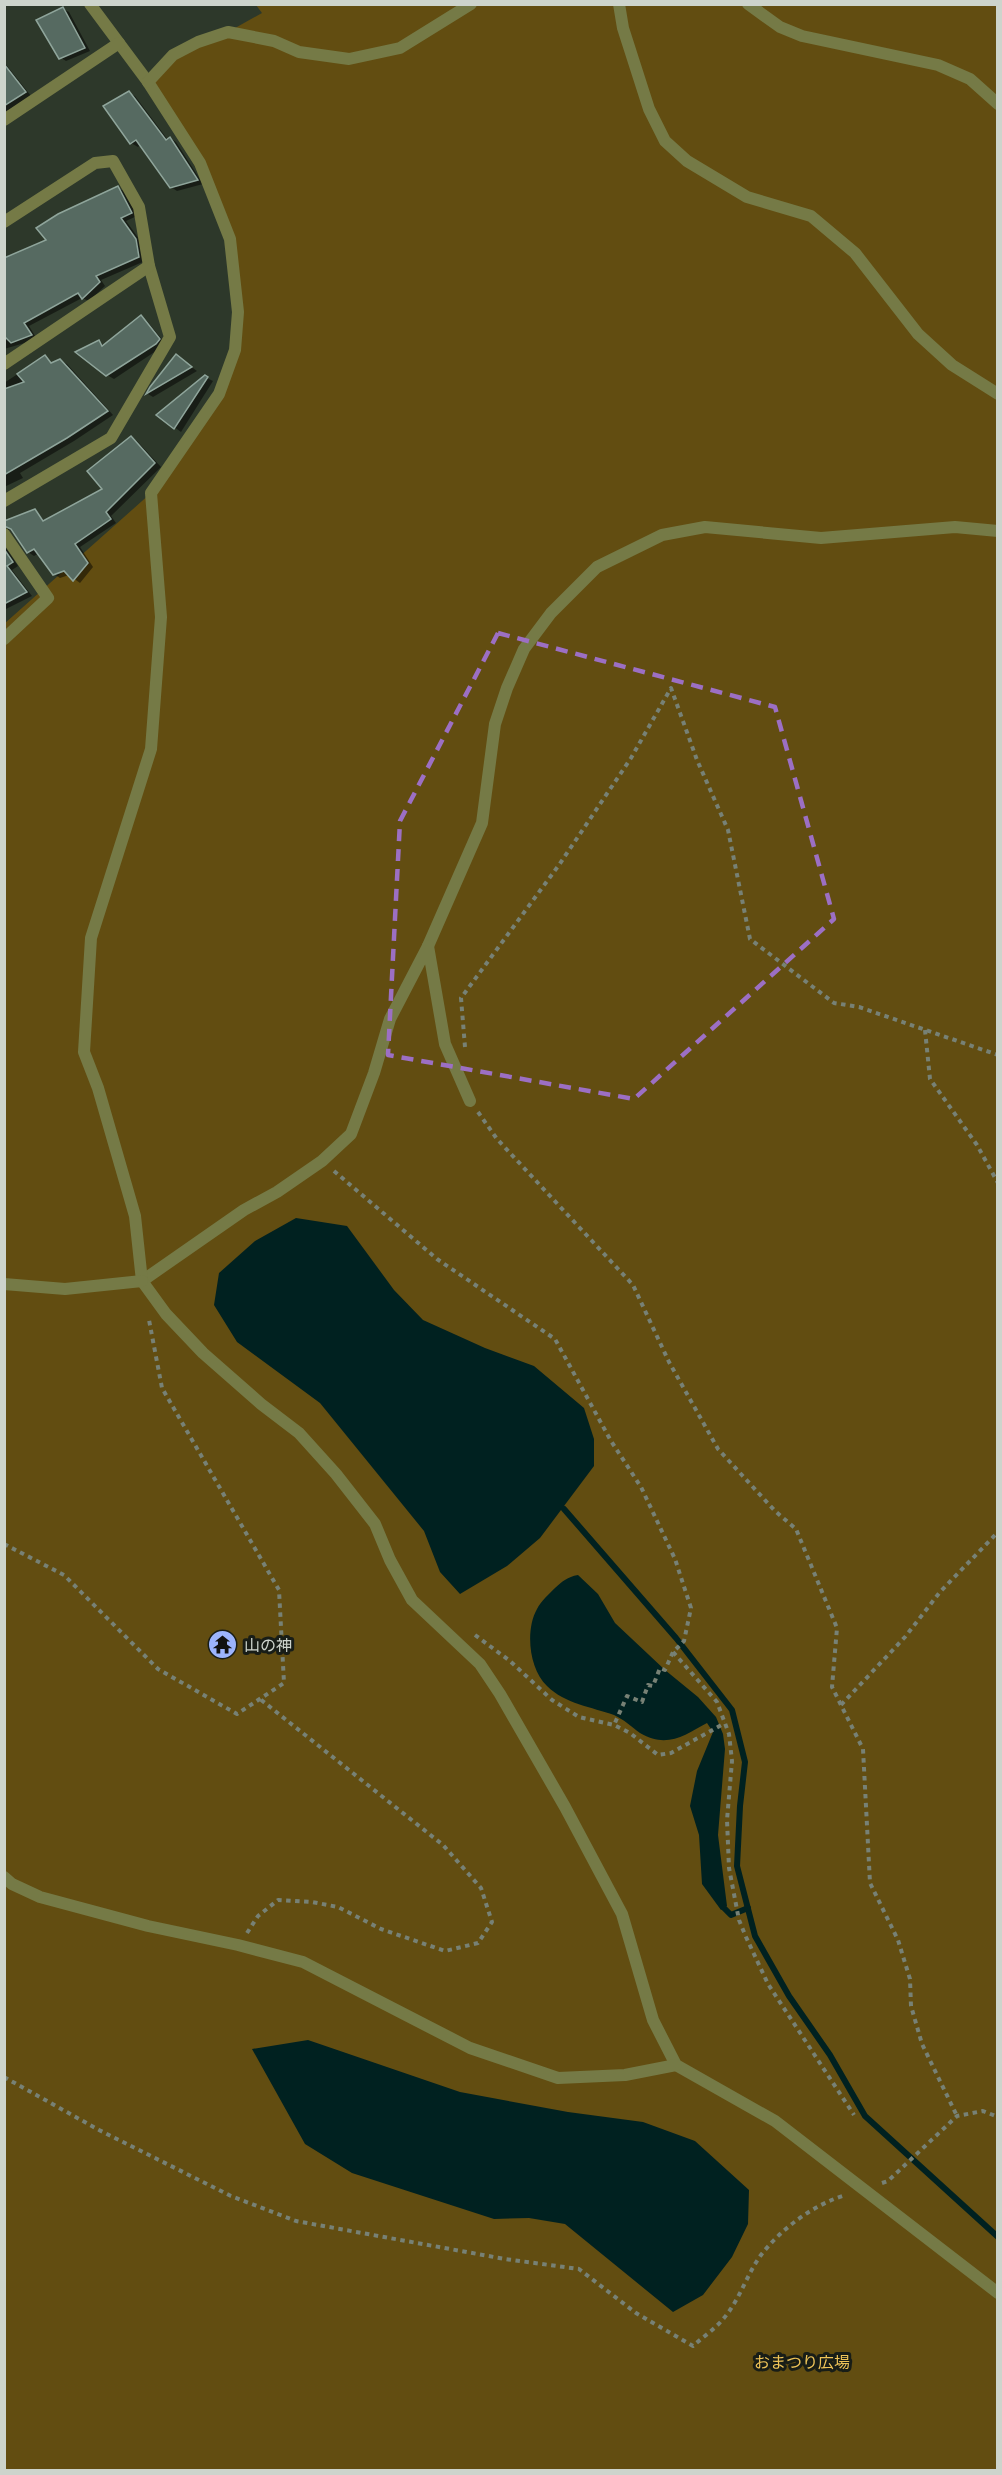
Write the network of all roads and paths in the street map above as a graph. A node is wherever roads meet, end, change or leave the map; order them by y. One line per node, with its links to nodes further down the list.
1 (90, 4): 5 (street)
2 (471, 4): 6 (street)
3 (619, 4): 12 (street)
4 (748, 4): 7 (street)
5 (119, 44): 6 (street); 8 (street)
6 (148, 82): 24 (street)
7 (998, 104)
8 (4, 120)
9 (4, 222): 10 (street)
10 (149, 266): 11 (street); 13 (street)
11 (4, 364)
12 (998, 394)
13 (4, 501)
14 (998, 531): 17 (street)
15 (4, 534): 16 (street)
16 (4, 639)
17 (428, 946): 21 (street); 22 (street)
18 (926, 1030): 19 (path); 20 (path); 23 (path)
19 (465, 1049)
20 (998, 1055)
21 (470, 1101): 32 (path)
22 (322, 1161): 24 (street); 30 (path)
23 (998, 1183)
24 (142, 1281): 25 (street); 37 (street)
25 (4, 1284)
26 (148, 1313): 31 (path)
27 (998, 1532): 32 (path)
28 (4, 1544): 31 (path)
29 (470, 1632): 34 (path)
30 (673, 1652): 33 (path); 34 (path)
31 (260, 1699): 36 (path)
32 (841, 1705): 40 (path)
33 (725, 1723): 34 (path); 39 (path)
34 (614, 1725)
35 (4, 1877): 36 (street)
36 (238, 1945): 37 (street)
37 (676, 2065): 42 (street)
38 (4, 2077): 42 (path)
39 (854, 2115)
40 (957, 2116): 41 (path); 42 (path)
41 (998, 2117)
42 (863, 2190): 43 (street)
43 (998, 2293)

